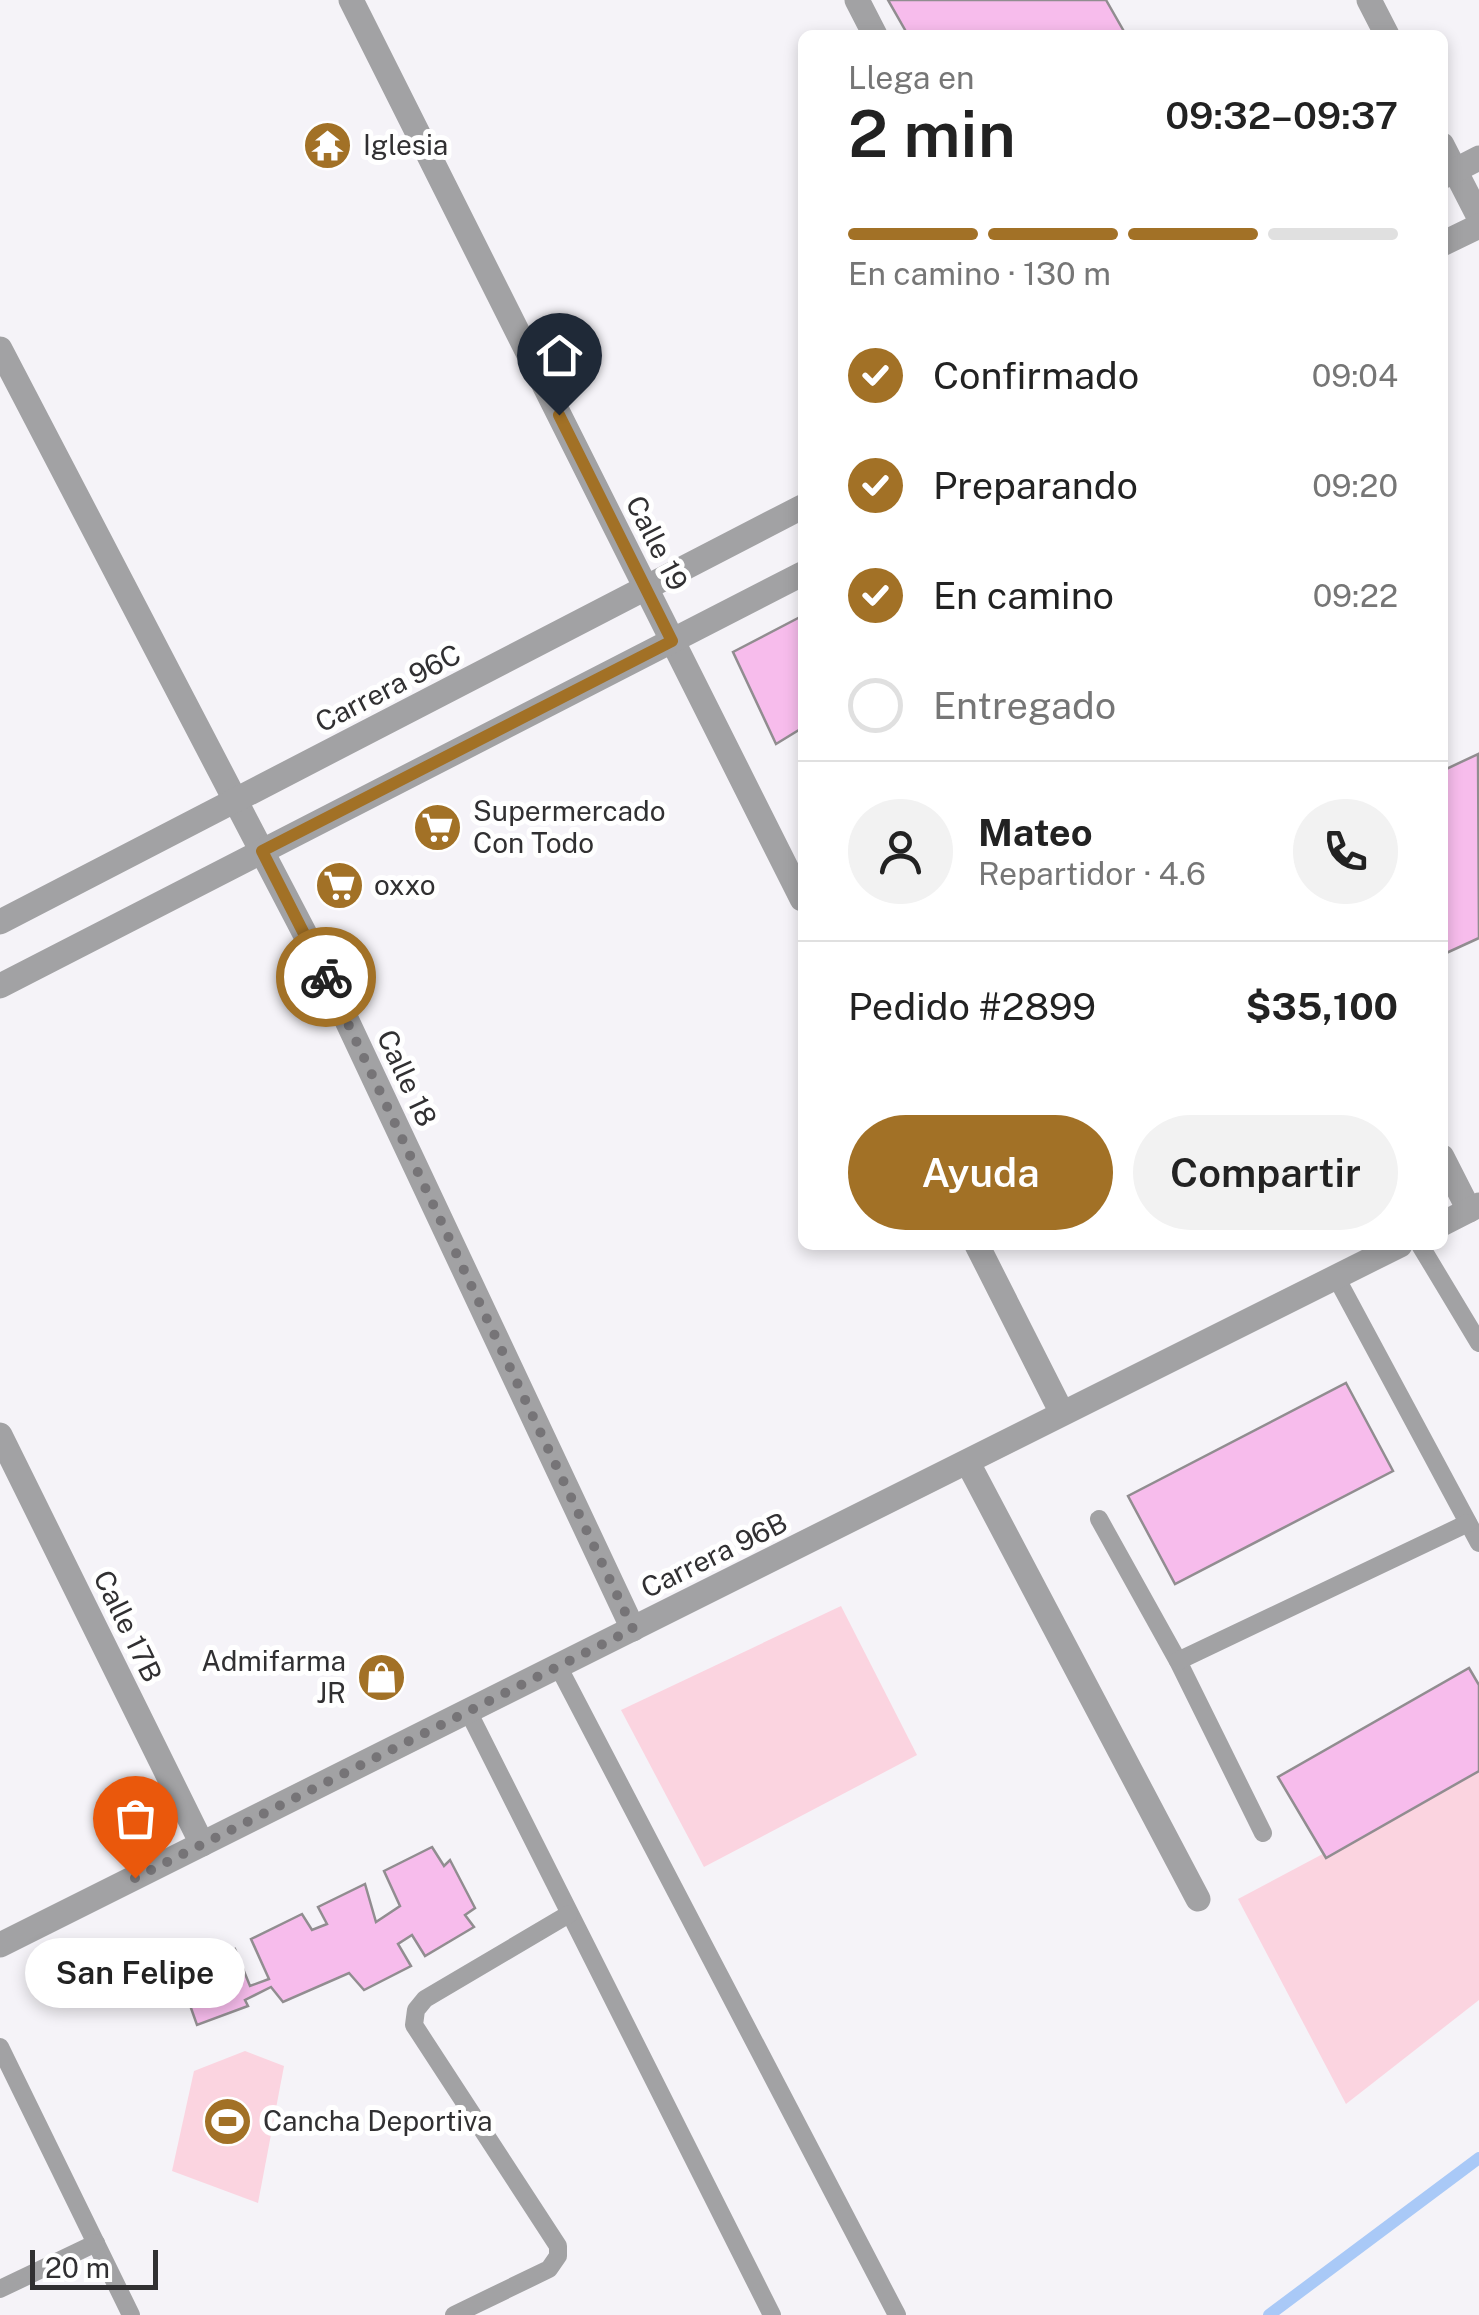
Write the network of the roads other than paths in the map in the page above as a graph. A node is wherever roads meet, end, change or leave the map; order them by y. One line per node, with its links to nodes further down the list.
1 (350, 0): 14 (street, Calle 19)
2 (857, 0): 4 (street)
3 (1370, 0): 5 (street)
4 (872, 30)
5 (1385, 30)
6 (1479, 158): 7 (street)
7 (1449, 174): 8 (street)
8 (1479, 216)
9 (1479, 226): 10 (street)
10 (1448, 241)
11 (0, 349): 16 (street, Calle 18)
12 (798, 510): 14 (street, Carrera 96C)
13 (798, 576): 15 (street)
14 (646, 588): 15 (street, Calle 19); 16 (street, Carrera 96C)
15 (672, 641): 17 (street); 18 (street, Calle 19)
16 (236, 801): 17 (street, Calle 18); 19 (street, Carrera 96C)
17 (262, 851): 20 (street); 35 (street, Calle 18)
18 (798, 891)
19 (0, 922)
20 (0, 986)
21 (1448, 1167): 22 (street)
22 (1474, 1208): 23 (street)
23 (1448, 1221)
24 (980, 1250): 29 (street)
25 (1390, 1250): 27 (street, Carrera 96B)
26 (1423, 1250): 28 (lane)
27 (1336, 1277): 29 (street, Carrera 96B); 33 (lane)
28 (1479, 1342)
29 (1062, 1413): 31 (street, Carrera 96B)
30 (0, 1435): 40 (street, Calle 17B)
31 (968, 1463): 35 (street, Carrera 96B); 41 (street)
32 (1099, 1519): 36 (lane)
33 (1468, 1523): 34 (lane); 36 (lane)
34 (1479, 1543)
35 (633, 1629): 37 (street, Carrera 96B)
36 (1178, 1661): 39 (lane)
37 (558, 1666): 38 (street, Carrera 96B); 50 (lane)
38 (468, 1711): 40 (street, Carrera 96B); 42 (lane)
39 (1263, 1833)
40 (202, 1844): 43 (street, Carrera 96B)
41 (1198, 1900)
42 (569, 1914): 48 (lane); 49 (lane)
43 (0, 1945)
44 (0, 2048): 45 (lane)
45 (96, 2243): 46 (lane); 47 (lane)
46 (0, 2289)
47 (131, 2315)
48 (454, 2315)
49 (772, 2315)
50 (897, 2315)

